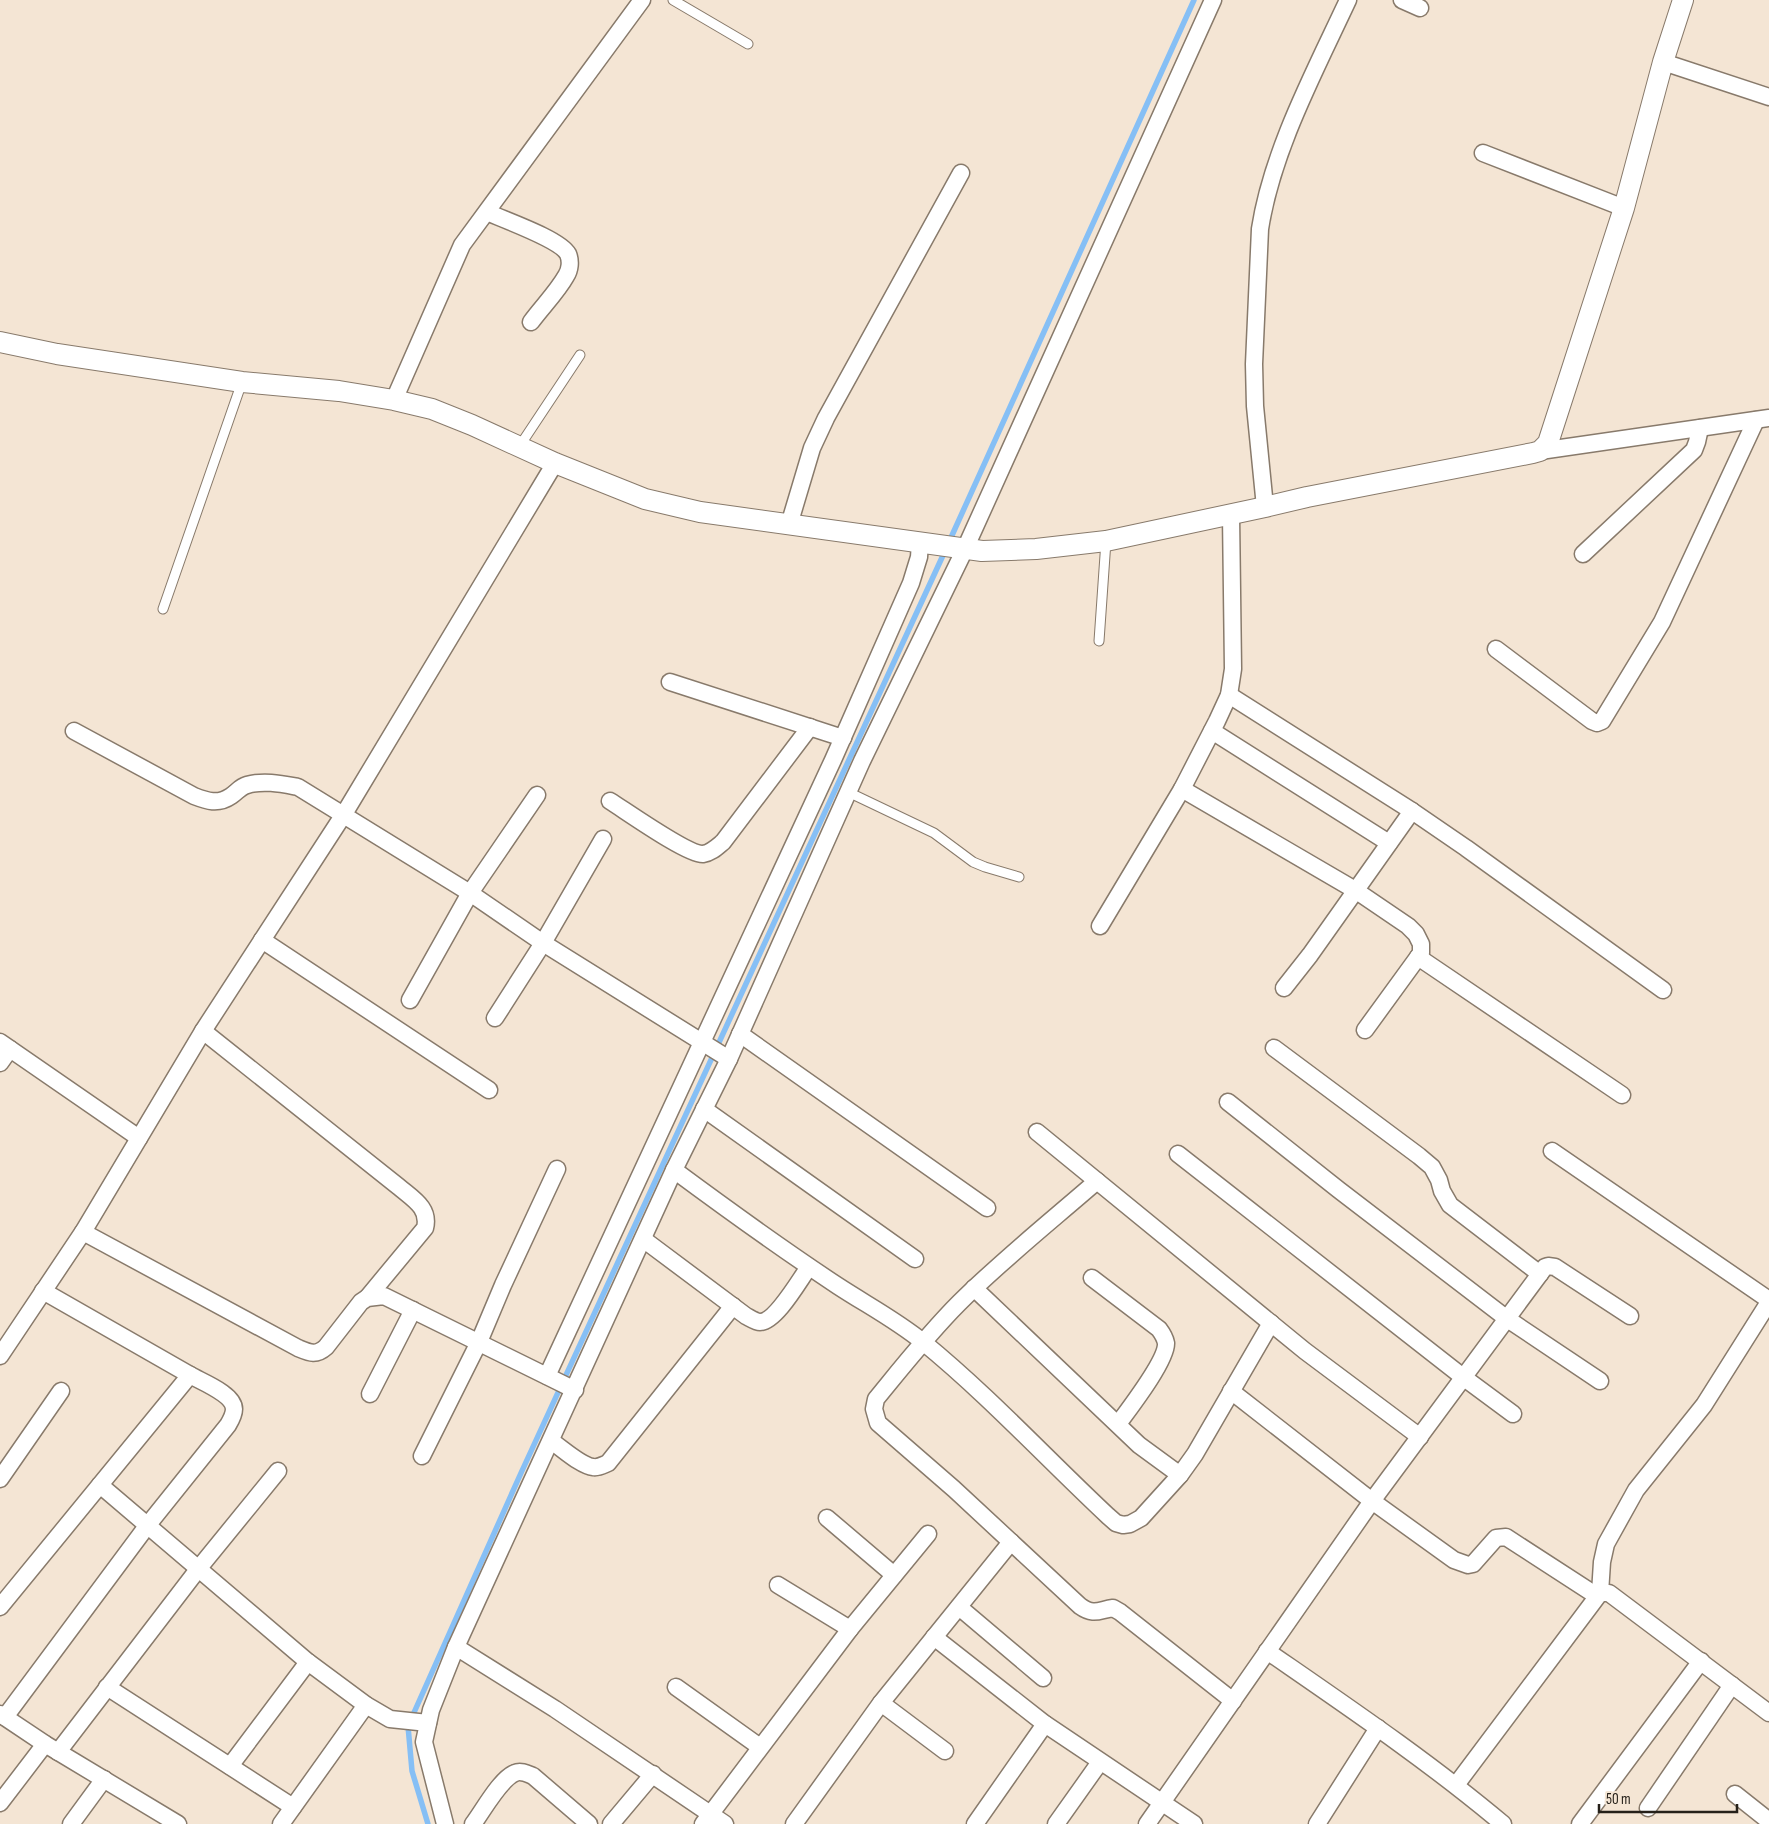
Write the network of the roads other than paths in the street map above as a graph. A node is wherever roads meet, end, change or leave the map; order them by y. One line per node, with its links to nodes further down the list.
1 (642, 0): 14 (street)
2 (674, 0): 8 (lane)
3 (1214, 0): 30 (street)
4 (1348, 0): 25 (street)
5 (1402, 0): 7 (street)
6 (1683, 0): 9 (street)
7 (1420, 8)
8 (748, 44)
9 (1663, 62): 10 (street); 13 (street)
10 (1769, 97)
11 (1483, 153): 13 (street)
12 (961, 174): 27 (street)
13 (1624, 208): 23 (street)
14 (486, 212): 15 (street); 19 (street)
15 (531, 322)
16 (0, 342): 18 (street)
17 (580, 355): 22 (lane)
18 (242, 382): 19 (street); 32 (lane)
19 (394, 400): 22 (street)
20 (1763, 419): 21 (street); 34 (street)
21 (1700, 428): 23 (street); 31 (street)
22 (519, 447): 24 (street)
23 (1540, 451): 25 (street)
24 (555, 463): 27 (street); 46 (street)
25 (1265, 507): 26 (street)
26 (1231, 514): 28 (street); 36 (street)
27 (789, 525): 29 (street)
28 (1106, 541): 30 (street); 33 (lane)
29 (924, 544): 30 (street); 40 (street)
30 (958, 548): 42 (street)
31 (1583, 554)
32 (163, 609)
33 (1099, 641)
34 (1496, 649)
35 (670, 682): 37 (street)
36 (1229, 695): 39 (street); 45 (street)
37 (810, 727): 40 (street); 44 (street)
38 (74, 731): 46 (street)
39 (1212, 731): 41 (street); 48 (street)
40 (843, 738): 65 (street)
41 (1182, 789): 50 (street); 52 (street)
42 (848, 792): 49 (lane); 62 (street)
43 (537, 795): 51 (street)
44 (610, 801)
45 (1412, 811): 48 (street); 57 (street)
46 (344, 814): 51 (street); 53 (street)
47 (603, 839): 54 (street)
48 (1389, 843): 50 (street)
49 (1019, 877)
50 (1355, 890): 55 (street); 56 (street)
51 (470, 893): 54 (street); 58 (street)
52 (1100, 926)
53 (262, 940): 61 (street); 67 (street)
54 (543, 943): 59 (street); 65 (street)
55 (1418, 957): 60 (street); 68 (street)
56 (1284, 988)
57 (1663, 990)
58 (410, 1000)
59 (495, 1018)
60 (1365, 1030)
61 (203, 1031): 72 (street); 87 (street)
62 (740, 1034): 65 (street); 78 (street)
63 (5, 1046): 66 (street); 72 (street)
64 (1274, 1048): 83 (street)
65 (716, 1050): 70 (street); 100 (street)
66 (0, 1064)
67 (489, 1090)
68 (1622, 1095)
69 (1228, 1102): 92 (street)
70 (704, 1109): 76 (street); 81 (street)
71 (1038, 1132): 77 (street)
72 (139, 1138): 79 (street)
73 (1552, 1151): 88 (street)
74 (1178, 1154): 98 (street)
75 (558, 1169): 94 (street)
76 (674, 1170): 80 (street); 82 (street)
77 (1097, 1181): 85 (street); 93 (street)
78 (987, 1208)
79 (82, 1232): 86 (street); 87 (street)
80 (643, 1239): 89 (street); 100 (street)
81 (915, 1259)
82 (809, 1267): 89 (street); 95 (street)
83 (1540, 1274): 91 (street); 92 (street)
84 (1092, 1278): 105 (street)
85 (974, 1288): 95 (street); 105 (street)
86 (43, 1291): 96 (street); 97 (street)
87 (367, 1298): 90 (street)
88 (1769, 1301): 121 (street)
89 (733, 1306): 107 (street)
90 (413, 1310): 94 (street); 103 (street)
91 (1630, 1316)
92 (1506, 1318): 98 (street); 99 (street)
93 (1271, 1322): 102 (street); 106 (street)
94 (479, 1342): 100 (street); 108 (street)
95 (923, 1342): 110 (street); 117 (street)
96 (0, 1355)
97 (190, 1375): 112 (street); 115 (street)
98 (1463, 1377): 104 (street); 106 (street)
99 (1600, 1381)
100 (561, 1383): 107 (street)
101 (61, 1391): 111 (street)
102 (1231, 1391): 110 (street); 113 (street)
103 (370, 1394)
104 (1513, 1414)
105 (1118, 1424): 110 (street)
106 (1420, 1437): 113 (street)
107 (551, 1441): 126 (street)
108 (422, 1456)
109 (278, 1471): 118 (street)
110 (1180, 1475)
111 (0, 1479)
112 (100, 1485): 115 (street); 123 (street)
113 (1372, 1502): 121 (street); 127 (street)
114 (827, 1518): 119 (street)
115 (147, 1526): 118 (street); 138 (street)
116 (928, 1534): 119 (street)
117 (1011, 1542): 122 (street); 134 (street)
118 (199, 1568): 129 (street); 132 (street)
119 (894, 1575): 124 (street)
120 (778, 1585): 124 (street)
121 (1599, 1595): 128 (street); 149 (street)
122 (959, 1607): 125 (street); 130 (street)
123 (0, 1608)
124 (850, 1629): 142 (street)
125 (934, 1638): 135 (street); 140 (street)
126 (456, 1648): 139 (street); 147 (street)
127 (1267, 1652): 134 (street); 141 (street)
128 (1701, 1661): 131 (street); 173 (street)
129 (308, 1662): 136 (street); 146 (street)
130 (1043, 1678)
131 (1732, 1685): 137 (street); 154 (street)
132 (107, 1687): 143 (street); 146 (street)
133 (676, 1687): 142 (street)
134 (1233, 1701): 151 (street)
135 (881, 1704): 144 (street); 166 (street)
136 (366, 1705): 139 (street); 153 (street)
137 (1769, 1713)
138 (3, 1715): 143 (street)
139 (423, 1723): 161 (street)
140 (1045, 1724): 145 (street); 167 (street)
141 (1378, 1728): 149 (street); 171 (street)
142 (760, 1747): 156 (street)
143 (51, 1748): 148 (street); 152 (street)
144 (945, 1751)
145 (1100, 1762): 151 (street); 168 (street)
146 (230, 1766): 153 (street)
147 (653, 1774): 156 (street); 164 (street)
148 (104, 1779): 155 (street); 158 (street)
149 (1456, 1785): 172 (street)
150 (1735, 1794): 157 (street)
151 (1163, 1802): 169 (street); 170 (street)
152 (0, 1804)
153 (293, 1807): 160 (street)
154 (1648, 1808)
155 (159, 1819): 159 (street)
156 (707, 1819): 165 (street)
157 (1769, 1821)
158 (71, 1824)
159 (178, 1824)
160 (280, 1824)
161 (445, 1824)
162 (473, 1824): 163 (street)
163 (589, 1824)
164 (611, 1824)
165 (725, 1824)
166 (794, 1824)
167 (976, 1824)
168 (1056, 1824)
169 (1147, 1824)
170 (1194, 1824)
171 (1317, 1824)
172 (1503, 1824)
173 (1580, 1824)

